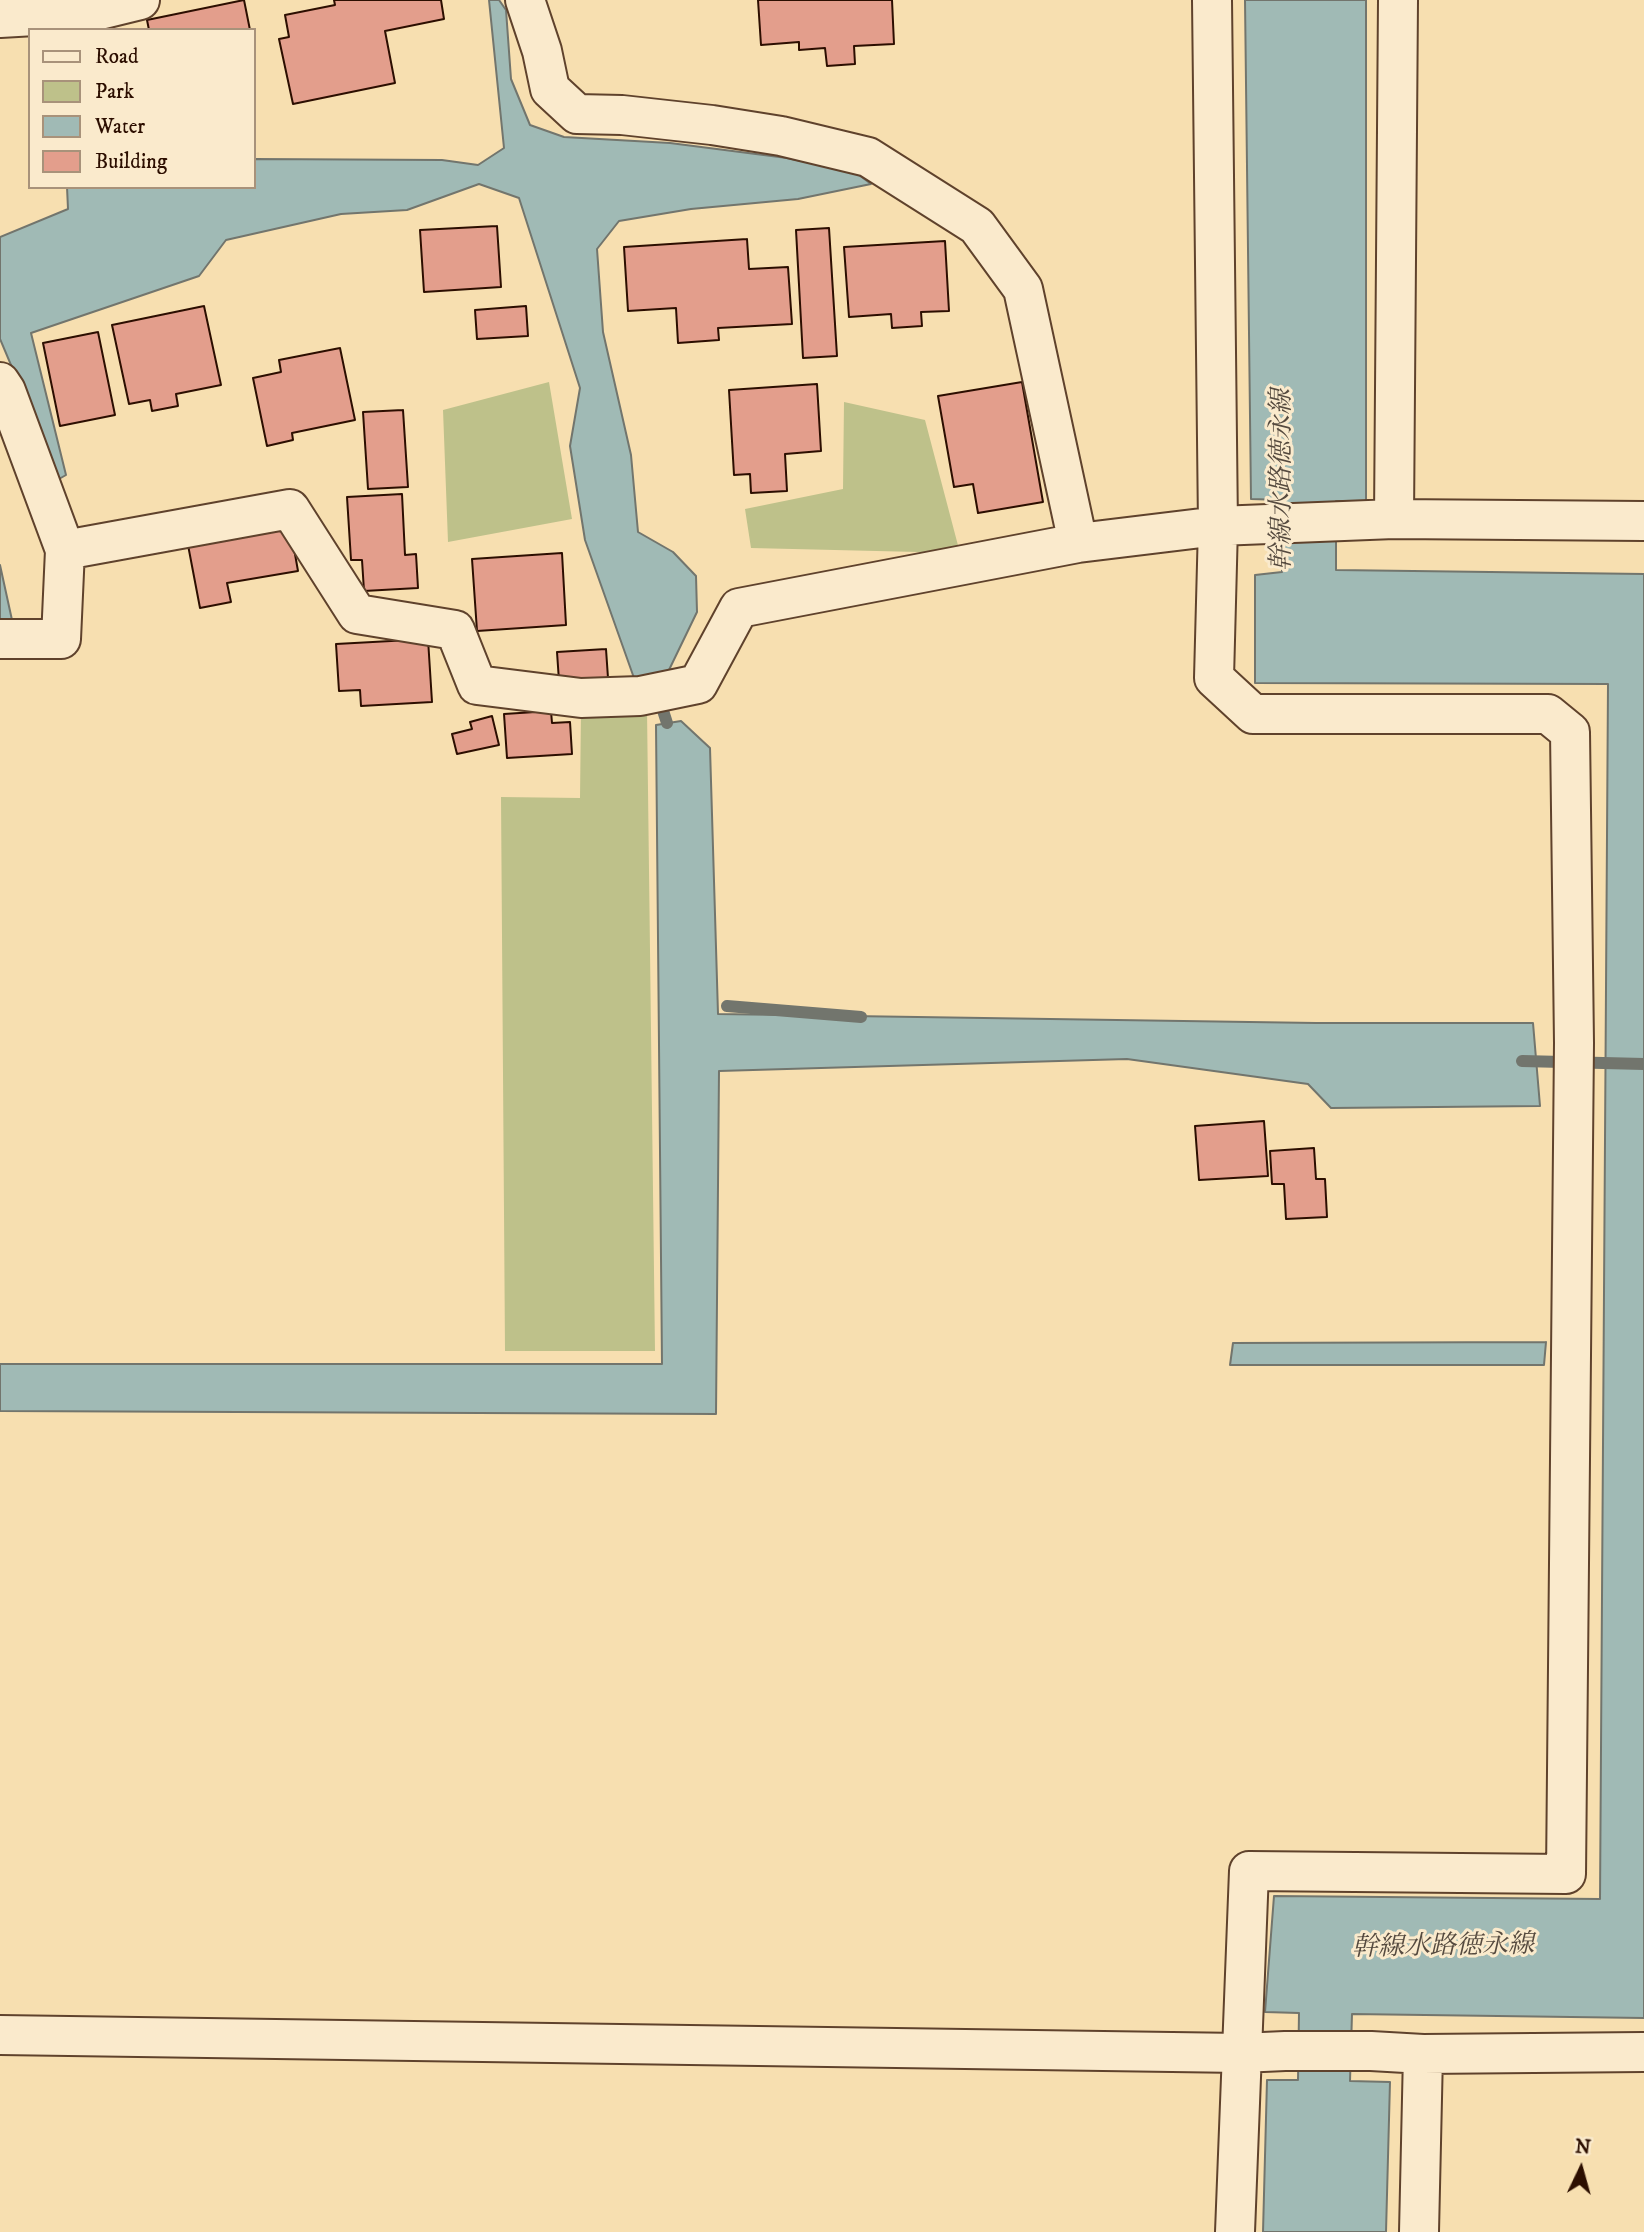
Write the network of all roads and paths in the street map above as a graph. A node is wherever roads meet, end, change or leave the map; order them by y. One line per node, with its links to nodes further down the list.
1 (140, 0): 5 (street)
2 (526, 0): 10 (street)
3 (1212, 0): 9 (street)
4 (1398, 0): 7 (street)
5 (0, 18)
6 (0, 382): 11 (street)
7 (1394, 519): 8 (street); 9 (street)
8 (1644, 521)
9 (1218, 526): 10 (street); 15 (street)
10 (1078, 543): 11 (street)
11 (65, 550): 12 (street)
12 (0, 639)
13 (0, 2035): 15 (street)
14 (1644, 2052): 16 (street)
15 (1241, 2053): 16 (street); 17 (street)
16 (1423, 2054): 18 (street)
17 (1235, 2232)
18 (1419, 2232)

